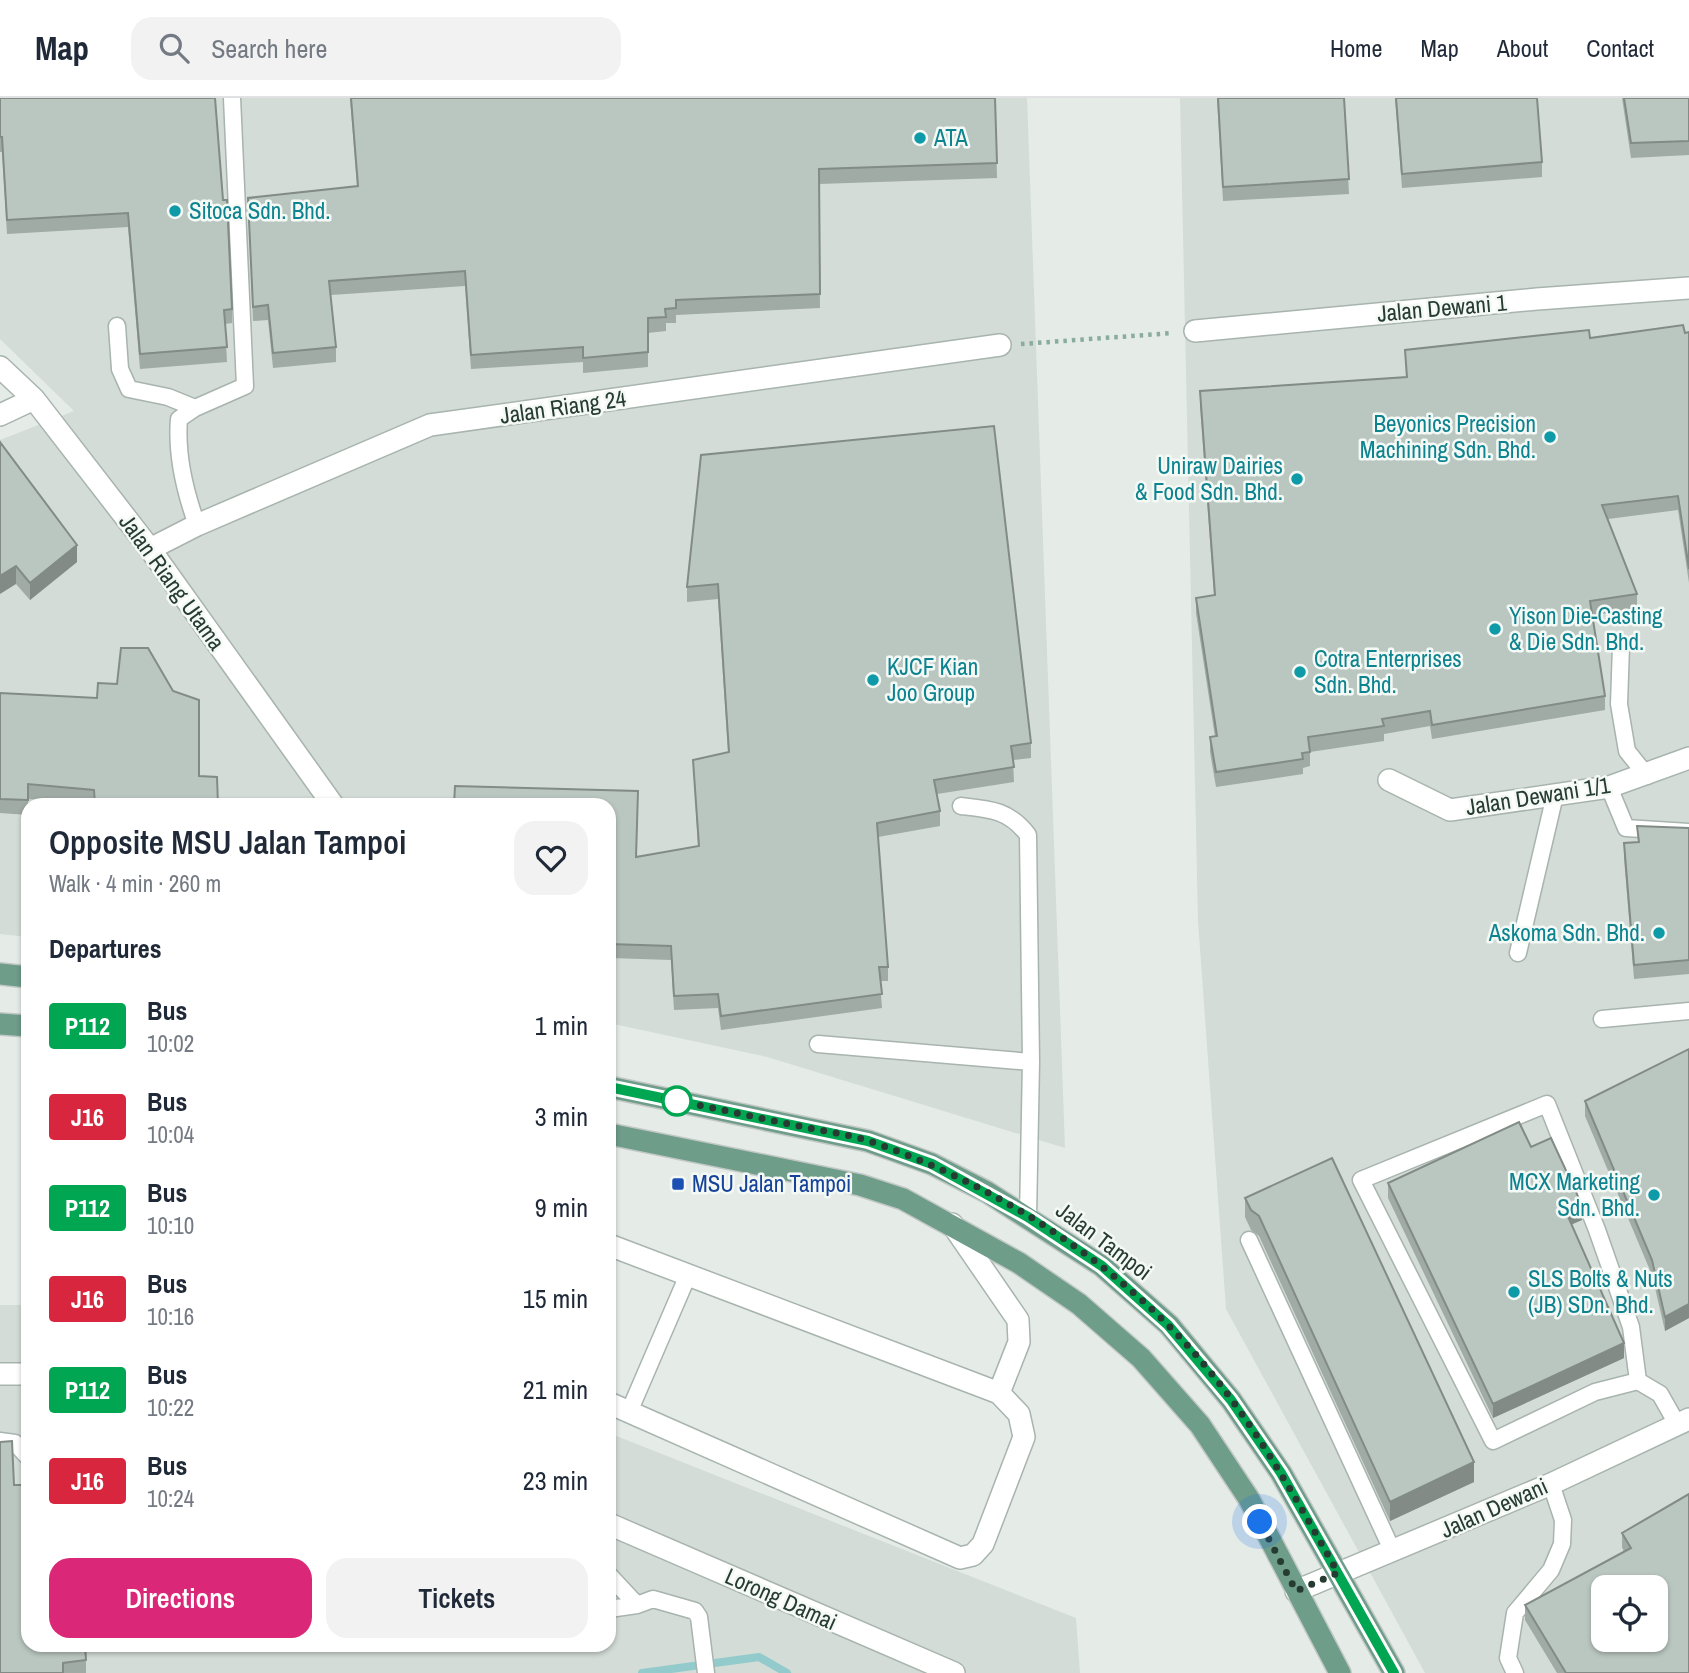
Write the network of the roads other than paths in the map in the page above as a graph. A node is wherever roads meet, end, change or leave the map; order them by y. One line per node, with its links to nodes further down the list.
1 (232, 98): 8 (lane)
2 (1689, 288): 4 (street, Jalan Dewani 1)
3 (117, 326): 8 (lane)
4 (1195, 331)
5 (1000, 345): 10 (street, Jalan Riang 24)
6 (0, 367): 7 (street, Jalan Riang Utama)
7 (34, 399): 9 (street); 11 (street, Jalan Riang Utama)
8 (195, 408): 10 (lane)
9 (0, 415)
10 (197, 525): 11 (street, Jalan Riang 24)
11 (150, 549): 18 (street, Jalan Riang Utama)
12 (1621, 646): 14 (lane)
13 (1689, 758): 14 (street, Jalan Dewani 1/1)
14 (1647, 776): 16 (street, Jalan Dewani 1/1)
15 (1389, 780): 17 (street, Jalan Dewani 1/1)
16 (1609, 787): 17 (street, Jalan Dewani 1/1); 20 (lane)
17 (1555, 795): 21 (lane)
18 (328, 798)
19 (961, 806): 29 (lane)
20 (1689, 832)
21 (1518, 953)
22 (0, 974): 23 (main road)
23 (21, 976)
24 (1689, 1011): 25 (lane)
25 (1602, 1019)
26 (0, 1024): 27 (main road)
27 (21, 1026)
28 (818, 1044): 29 (lane)
29 (1031, 1062): 32 (lane)
30 (616, 1088): 32 (main road, Jalan Tampoi)
31 (616, 1135): 33 (main road)
32 (1028, 1217): 49 (main road, Jalan Tampoi)
33 (952, 1224): 40 (street); 51 (main road)
34 (1248, 1240): 48 (lane)
35 (616, 1248): 36 (street)
36 (688, 1275): 40 (street); 42 (lane)
37 (0, 1374): 38 (street)
38 (21, 1374)
39 (1638, 1381): 39 (lane); 43 (lane)
40 (999, 1393): 42 (street)
41 (616, 1406): 42 (street)
42 (629, 1412)
43 (1683, 1422): 46 (street, Jalan Dewani)
44 (0, 1441): 45 (lane)
45 (21, 1449)
46 (1551, 1484): 48 (street, Jalan Dewani); 58 (lane)
47 (616, 1527): 55 (street, Lorong Damai)
48 (1393, 1552): 49 (street, Jalan Dewani)
49 (1338, 1573): 51 (street, Jalan Dewani); 57 (main road, Jalan Tampoi)
50 (616, 1582): 52 (lane)
51 (1296, 1591): 56 (main road)
52 (638, 1605): 53 (lane); 54 (lane)
53 (616, 1608)
54 (706, 1673)
55 (954, 1673)
56 (1340, 1673)
57 (1394, 1673)
58 (1515, 1673)

